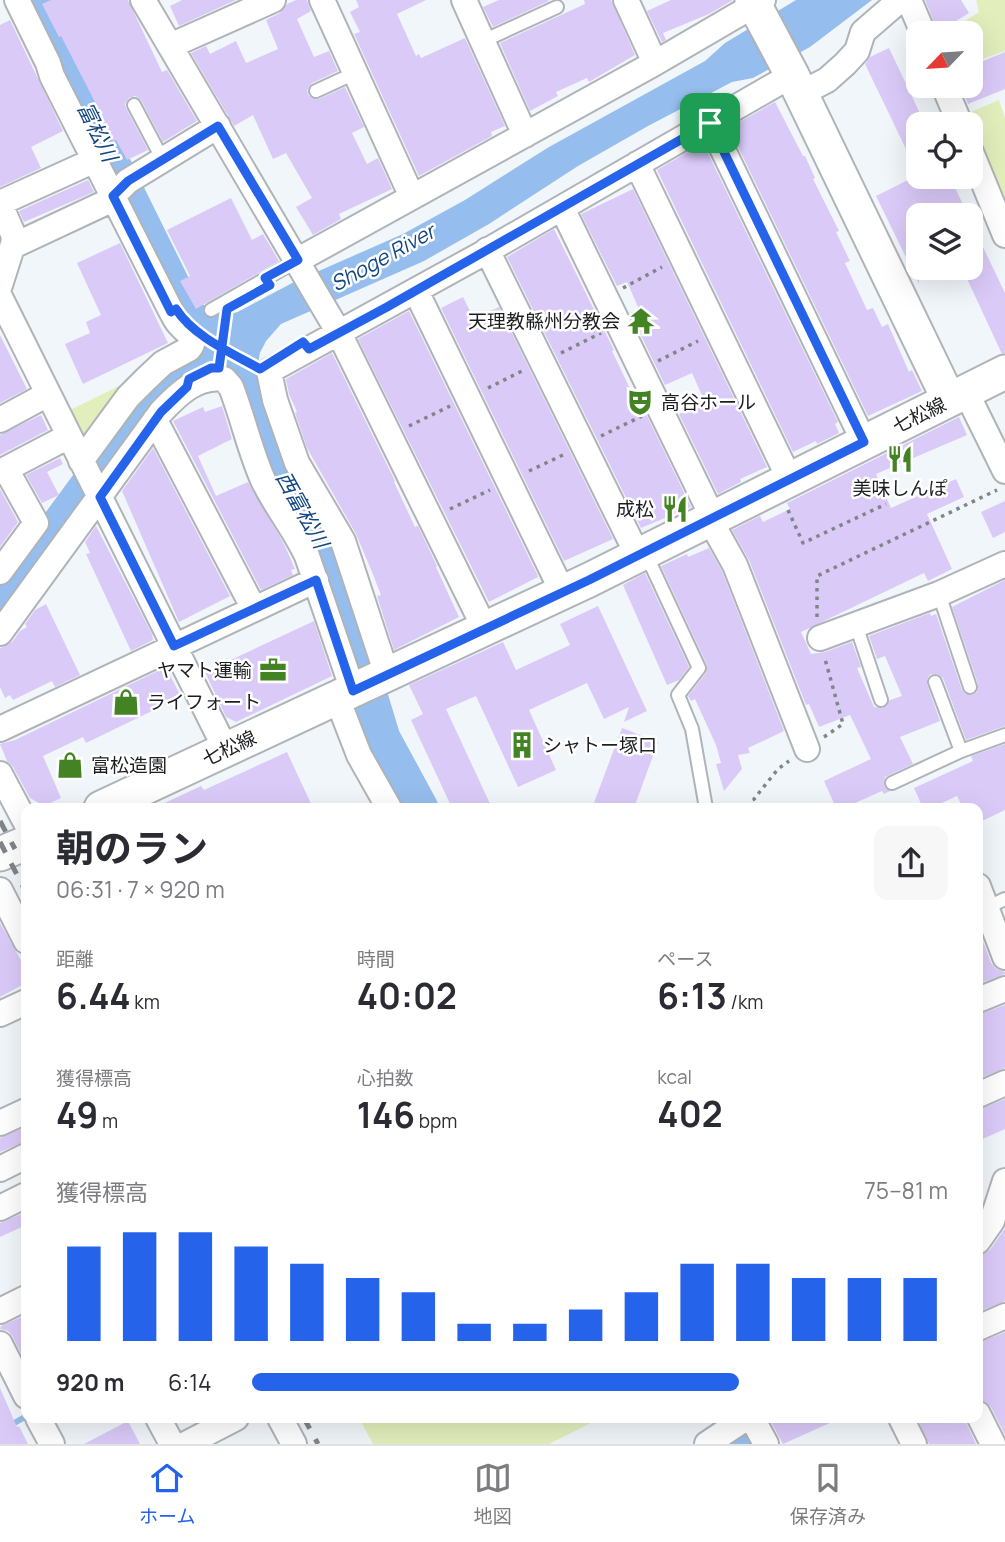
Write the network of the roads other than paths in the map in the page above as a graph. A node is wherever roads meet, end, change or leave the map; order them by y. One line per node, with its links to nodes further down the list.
1 (17, 0): 22 (street)
2 (144, 0): 13 (street)
3 (273, 0): 13 (street)
4 (322, 0): 15 (street)
5 (464, 0): 12 (street)
6 (626, 0): 14 (street)
7 (900, 0): 16 (street)
8 (909, 0): 11 (street)
9 (756, 3): 14 (street); 16 (street)
10 (557, 8): 12 (lane)
11 (918, 21)
12 (483, 41): 21 (street)
13 (170, 46): 20 (street)
14 (655, 63): 21 (street)
15 (355, 73): 17 (lane); 27 (street)
16 (794, 80): 19 (street); 41 (street)
17 (316, 91)
18 (134, 106): 23 (lane)
19 (710, 123): 24 (street); 45 (street)
20 (218, 126): 23 (street); 33 (street)
21 (525, 135): 27 (street)
22 (95, 160): 26 (street); 28 (street)
23 (163, 160): 26 (street)
24 (637, 164): 29 (street); 49 (street)
25 (983, 181): 30 (street)
26 (119, 190): 31 (street); 46 (street)
27 (412, 197): 33 (street)
28 (0, 203): 31 (street)
29 (562, 208): 32 (street); 51 (street)
30 (1005, 235)
31 (13, 246): 34 (street)
32 (488, 250): 35 (street); 52 (street)
33 (300, 264): 37 (lane); 38 (street)
34 (0, 285)
35 (416, 291): 38 (street); 56 (street)
36 (0, 297): 40 (street)
37 (211, 310)
38 (336, 328): 60 (street); 65 (street)
39 (1005, 372): 41 (street, 七松線)
40 (48, 394): 42 (street); 44 (street)
41 (957, 396): 45 (street, 七松線); 48 (street)
42 (0, 420)
43 (155, 420): 50 (street); 55 (street); 58 (street)
44 (69, 436): 46 (street); 47 (street)
45 (864, 442): 49 (street, 七松線)
46 (83, 463): 50 (street)
47 (3, 470): 54 (street)
48 (1005, 471)
49 (788, 493): 51 (street, 七松線)
50 (98, 494): 61 (street); 63 (street)
51 (712, 519): 52 (street, 七松線); 70 (street)
52 (642, 554): 56 (street, 七松線); 77 (lane)
53 (1005, 564): 57 (street)
54 (0, 572)
55 (316, 580): 58 (street); 65 (street)
56 (563, 593): 60 (street, 七松線)
57 (939, 594): 59 (street); 66 (lane)
58 (254, 608): 63 (street)
59 (856, 625): 62 (street); 67 (lane)
60 (485, 629): 65 (street, 七松線)
61 (0, 633)
62 (820, 638)
63 (174, 646): 68 (street); 71 (street)
64 (935, 682): 72 (lane)
65 (363, 686): 71 (street, 七松線); 76 (street)
66 (970, 687)
67 (881, 700)
68 (0, 729)
69 (1005, 735): 72 (lane)
70 (807, 749)
71 (226, 750): 75 (street, 七松線)
72 (961, 751): 74 (lane)
73 (0, 774): 78 (street)
74 (892, 783)
75 (112, 803)
76 (386, 803)
77 (705, 803)
78 (21, 814)
79 (21, 845): 80 (street)
80 (0, 854)
81 (0, 890): 83 (street)
82 (987, 901): 84 (street)
83 (21, 931)
84 (1005, 957)
85 (1005, 989): 86 (street)
86 (983, 998)
87 (21, 1004): 88 (street)
88 (0, 1014)
89 (1005, 1083): 90 (street)
90 (983, 1093)
91 (21, 1113): 92 (street)
92 (0, 1123)
93 (21, 1158): 94 (street)
94 (0, 1169)
95 (1005, 1181): 98 (street)
96 (21, 1198): 97 (street)
97 (0, 1208)
98 (983, 1234)
99 (21, 1300): 100 (street)
100 (0, 1311)
101 (1005, 1316): 102 (street)
102 (983, 1326)
103 (0, 1344): 104 (street)
104 (21, 1386)
105 (41, 1423): 114 (street)
106 (162, 1423): 115 (street)
107 (226, 1423): 116 (street)
108 (283, 1423): 117 (street)
109 (741, 1423): 113 (street)
110 (751, 1423): 118 (street)
111 (904, 1423): 119 (street)
112 (982, 1423): 120 (street)
113 (715, 1441)
114 (52, 1444)
115 (172, 1444)
116 (186, 1444)
117 (295, 1444)
118 (766, 1444)
119 (914, 1444)
120 (993, 1444)

